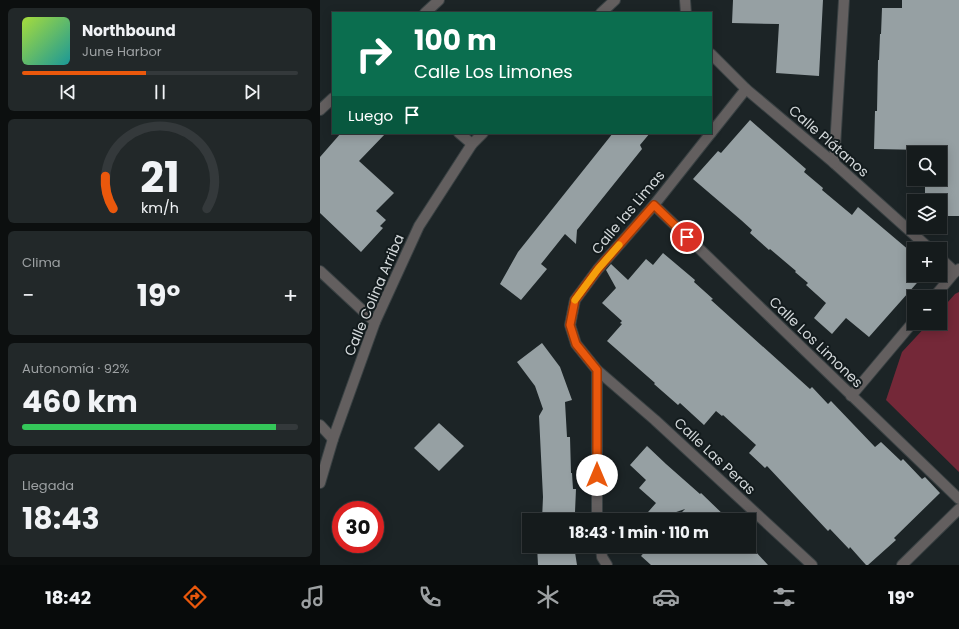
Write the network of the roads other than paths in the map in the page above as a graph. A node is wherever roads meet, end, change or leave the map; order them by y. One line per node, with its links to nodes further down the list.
1 (439, 0): 5 (street)
2 (615, 0): 6 (street)
3 (685, 0): 7 (street)
4 (844, 0): 17 (street)
5 (426, 12)
6 (601, 12)
7 (686, 12)
8 (712, 55): 9 (street, Calle Plátanos)
9 (746, 89): 12 (street, Calle las Limas); 17 (street, Calle Plátanos)
10 (332, 99): 11 (street)
11 (320, 110)
12 (712, 132)
13 (460, 134): 16 (street)
14 (482, 134): 16 (street, Calle Colina Arriba)
15 (710, 134): 18 (street, Calle las Limas)
16 (472, 144): 24 (street, Calle Colina Arriba)
17 (834, 163): 19 (street, Calle Plátanos)
18 (654, 205): 26 (street, Calle las Limas); 27 (street, Calle Los Limones)
19 (922, 242)
20 (947, 263): 22 (street)
21 (320, 271): 24 (street)
22 (957, 271): 23 (street)
23 (940, 290)
24 (375, 322): 29 (street, Calle Colina Arriba)
25 (907, 329): 27 (street)
26 (597, 370): 33 (street); 36 (street, Calle Las Peras)
27 (851, 396): 31 (street, Calle Los Limones)
28 (320, 425): 29 (street)
29 (333, 439): 30 (street, Calle Colina Arriba)
30 (320, 483)
31 (959, 499)
32 (959, 509): 37 (street)
33 (597, 513)
34 (602, 553): 35 (street)
35 (607, 565)
36 (812, 565)
37 (902, 565)

